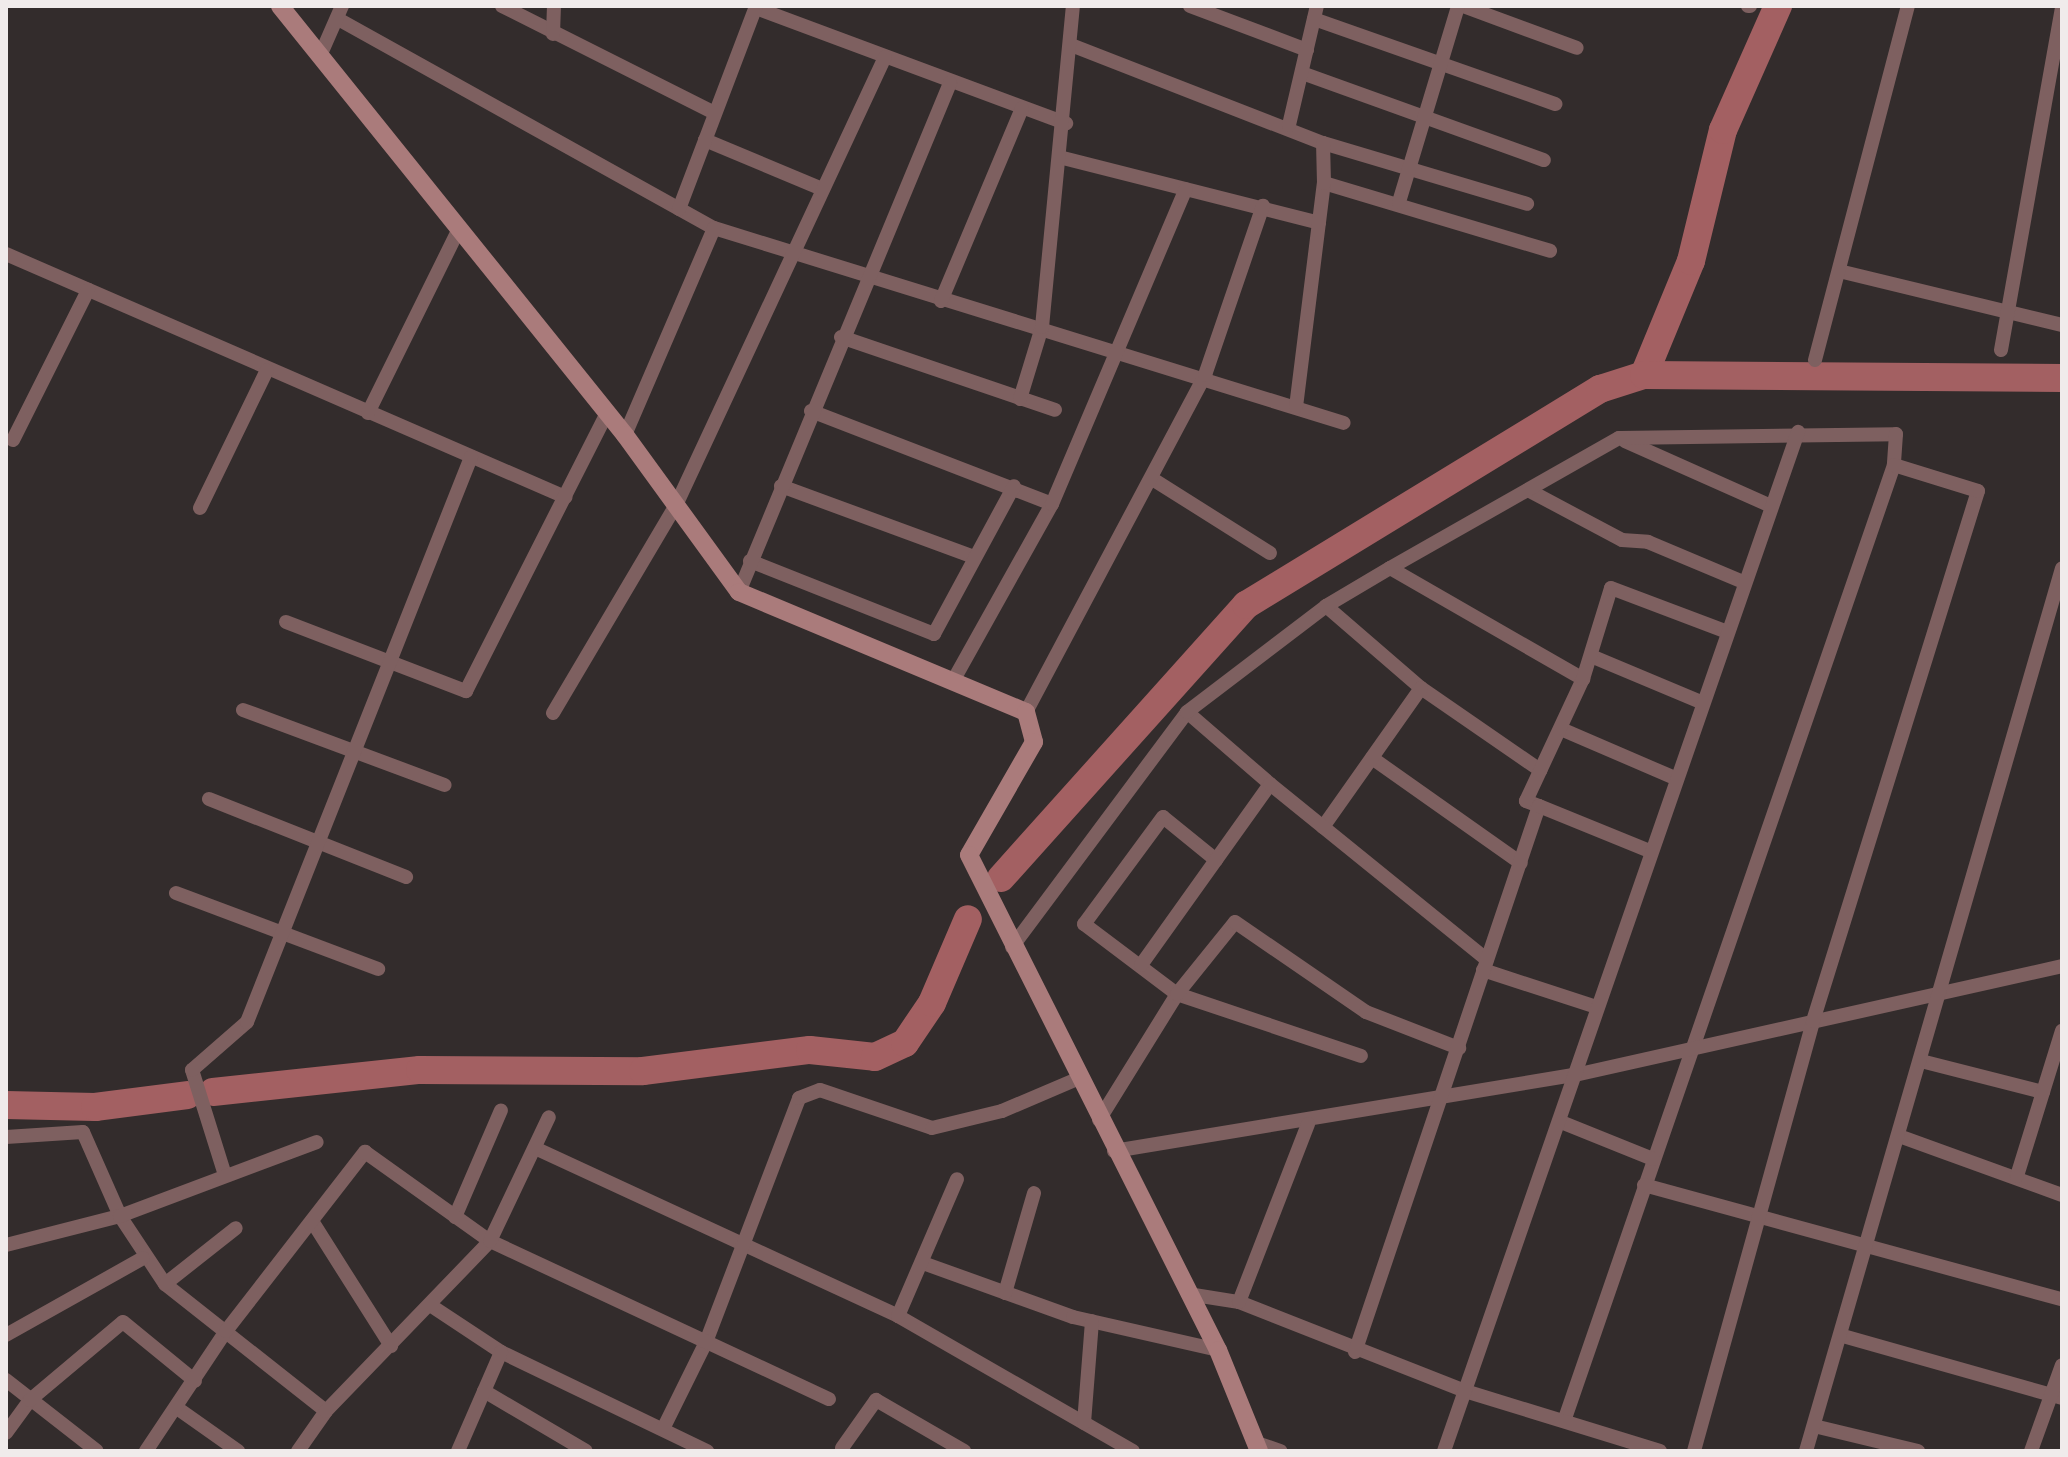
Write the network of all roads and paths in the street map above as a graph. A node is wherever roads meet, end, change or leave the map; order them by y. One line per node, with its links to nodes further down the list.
1 (280, 6): 17 (main road)
2 (502, 6): 13 (street)
3 (554, 6): 13 (street)
4 (1073, 6): 14 (street)
5 (1190, 6): 12 (street)
6 (1461, 6): 15 (street); 19 (street)
7 (1908, 6): 46 (street)
8 (756, 7): 18 (street); 24 (street)
9 (2062, 7): 50 (street)
10 (340, 12): 17 (street); 39 (street)
11 (1315, 12): 16 (street); 19 (street)
12 (1226, 13): 16 (street)
13 (553, 34): 24 (street)
14 (1071, 45): 26 (street); 27 (street)
15 (1577, 48)
16 (1307, 50): 20 (street)
17 (320, 56): 42 (main road)
18 (885, 57): 21 (street); 34 (street)
19 (1440, 62): 22 (street); 25 (street)
20 (1302, 73): 25 (street); 27 (street)
21 (950, 83): 23 (street); 47 (street)
22 (1556, 104)
23 (1022, 108): 26 (street); 49 (street)
24 (715, 113): 28 (street)
25 (1423, 116): 31 (street); 32 (street)
26 (1066, 123): 30 (street)
27 (1289, 125): 29 (street)
28 (705, 140): 34 (street); 39 (street)
29 (1323, 143): 32 (street); 33 (street)
30 (1063, 158): 35 (street); 52 (street)
31 (1544, 160)
32 (1409, 167): 36 (street); 37 (street)
33 (1324, 183): 36 (street); 40 (street)
34 (820, 188): 45 (street)
35 (1186, 189): 38 (street); 54 (street)
36 (1399, 202): 43 (street)
37 (1527, 204)
38 (1263, 206): 40 (street); 58 (street)
39 (679, 209): 41 (street)
40 (1319, 223): 60 (street)
41 (714, 228): 45 (street); 67 (street)
42 (459, 229): 63 (street); 64 (main road)
43 (1550, 251)
44 (6, 254): 48 (street)
45 (788, 254): 47 (street); 77 (street)
46 (1839, 271): 50 (street); 56 (street)
47 (864, 280): 49 (street); 53 (street)
48 (88, 290): 57 (street); 69 (street)
49 (941, 301): 52 (street)
50 (2008, 312): 51 (street); 55 (street)
51 (2062, 325)
52 (1042, 327): 54 (street); 59 (street)
53 (841, 337): 59 (street); 62 (street)
54 (1123, 350): 58 (street); 78 (street)
55 (2001, 350)
56 (1815, 360)
57 (267, 370): 63 (street); 80 (street)
58 (1205, 375): 60 (street); 72 (street)
59 (1020, 399): 61 (street)
60 (1296, 407): 65 (street)
61 (1055, 410)
62 (811, 411): 73 (street); 74 (street)
63 (368, 413): 70 (street)
64 (607, 413): 67 (main road); 76 (street)
65 (1344, 423)
66 (1798, 432): 68 (street); 71 (street); 79 (street)
67 (625, 435): 77 (main road)
68 (1619, 438): 75 (street); 79 (street)
69 (13, 440)
70 (471, 457): 76 (street); 92 (street)
71 (1894, 465): 126 (street); 129 (street)
72 (1154, 480): 81 (street); 98 (street)
73 (781, 486): 82 (street); 83 (street)
74 (1014, 486): 78 (street); 82 (street)
75 (1528, 490): 84 (street); 86 (street)
76 (565, 497): 92 (street)
77 (677, 503): 87 (main road); 100 (street)
78 (1052, 504): 94 (street)
79 (1771, 506): 86 (street)
80 (200, 508)
81 (1270, 553)
82 (974, 557): 83 (street)
83 (750, 561): 87 (street)
84 (1390, 568): 88 (street); 93 (street)
85 (2062, 568): 123 (street)
86 (1743, 582): 90 (street)
87 (739, 592): 94 (main road)
88 (1326, 606): 95 (street); 99 (street)
89 (286, 622): 92 (street)
90 (1725, 631): 91 (street); 96 (street)
91 (1591, 656): 93 (street); 96 (street)
92 (386, 661): 102 (street)
93 (1583, 679): 101 (street)
94 (953, 681): 98 (main road)
95 (1421, 688): 103 (street); 104 (street)
96 (1701, 702): 105 (street)
97 (243, 710): 102 (street)
98 (1026, 712): 118 (main road)
99 (1187, 712): 106 (street); 118 (street)
100 (553, 713)
101 (1561, 729): 104 (street); 105 (street)
102 (352, 751): 107 (street); 111 (street)
103 (1372, 758): 110 (street); 114 (street)
104 (1540, 770): 109 (street)
105 (1675, 778): 112 (street)
106 (1270, 784): 110 (street); 113 (street)
107 (445, 785)
108 (209, 799): 111 (street)
109 (1539, 806): 112 (street); 114 (street)
110 (1323, 827): 120 (street)
111 (316, 844): 115 (street); 117 (street)
112 (1650, 851): 125 (street)
113 (1216, 860): 119 (street); 119 (street)
114 (1521, 863): 120 (street)
115 (406, 877)
116 (176, 893): 117 (street)
117 (282, 932): 122 (street); 147 (street)
118 (1012, 947): 133 (main road)
119 (1141, 965): 124 (street)
120 (1485, 965): 125 (street); 128 (street)
121 (2062, 966): 123 (street)
122 (378, 969)
123 (1942, 990): 126 (street); 131 (street)
124 (1177, 994): 128 (street); 130 (street); 138 (street)
125 (1596, 1007): 132 (street)
126 (1813, 1021): 129 (street); 156 (street)
127 (2062, 1031): 134 (street)
128 (1459, 1048): 135 (street)
129 (1688, 1051): 132 (street); 146 (street)
130 (1361, 1056)
131 (1921, 1061): 134 (street); 141 (street)
132 (1575, 1075): 135 (street); 139 (street)
133 (1077, 1079): 138 (main road); 159 (street)
134 (2043, 1092): 148 (street)
135 (1443, 1098): 140 (street); 179 (street)
136 (501, 1110): 154 (street)
137 (549, 1117): 144 (street)
138 (1099, 1120): 145 (main road)
139 (1561, 1122): 146 (street); 184 (street)
140 (1308, 1124): 145 (street); 168 (street)
141 (1899, 1136): 148 (street); 161 (street)
142 (6, 1137): 153 (street)
143 (317, 1142): 147 (street)
144 (537, 1149): 158 (street); 159 (street)
145 (1114, 1151): 166 (main road)
146 (1653, 1159): 150 (street)
147 (224, 1172): 153 (street)
148 (2017, 1176): 152 (street)
149 (957, 1179): 163 (street)
150 (1644, 1185): 156 (street); 190 (street)
151 (1034, 1193): 165 (street)
152 (2062, 1195)
153 (120, 1216): 160 (street); 162 (street)
154 (455, 1217): 155 (street); 158 (street)
155 (312, 1221): 172 (street); 176 (street)
156 (1758, 1222): 161 (street); 209 (street)
157 (236, 1228): 164 (street)
158 (490, 1241): 169 (street); 175 (street)
159 (740, 1241): 170 (street); 175 (street)
160 (6, 1245)
161 (1867, 1251): 167 (street); 174 (street)
162 (143, 1258): 164 (street); 173 (street)
163 (923, 1263): 165 (street); 170 (street)
164 (165, 1284): 172 (street)
165 (1005, 1293): 171 (street)
166 (1188, 1294): 168 (street); 177 (main road)
167 (2062, 1299)
168 (1239, 1302): 179 (street)
169 (430, 1305): 176 (street); 178 (street)
170 (898, 1316): 191 (street)
171 (1092, 1321): 177 (street); 191 (street)
172 (226, 1331): 182 (street); 189 (street)
173 (6, 1335)
174 (1843, 1336): 185 (street); 192 (street)
175 (706, 1342): 186 (street); 193 (street)
176 (391, 1346): 189 (street)
177 (1218, 1350): 195 (main road)
178 (501, 1352): 183 (street); 193 (street)
179 (1355, 1352): 184 (street)
180 (2062, 1365): 185 (street)
181 (6, 1380): 187 (street)
182 (195, 1381): 187 (street); 188 (street)
183 (484, 1391): 197 (street); 202 (street)
184 (1465, 1391): 190 (street); 207 (street)
185 (2057, 1396): 212 (street)
186 (829, 1399)
187 (30, 1400): 194 (street); 198 (street)
188 (177, 1408): 199 (street); 200 (street)
189 (326, 1411): 201 (street)
190 (1564, 1421): 208 (street)
191 (1084, 1423): 205 (street)
192 (1814, 1426): 210 (street); 211 (street)
193 (663, 1429): 203 (street)
194 (6, 1433)
195 (1257, 1446): 206 (street)
196 (842, 1448): 204 (street)
197 (462, 1449)
198 (97, 1451)
199 (146, 1451)
200 (238, 1451)
201 (298, 1451)
202 (586, 1451)
203 (707, 1451)
204 (964, 1451)
205 (1133, 1451)
206 (1280, 1451)
207 (1444, 1451)
208 (1660, 1451)
209 (1694, 1451)
210 (1806, 1451)
211 (1918, 1451)
212 (2031, 1451)

